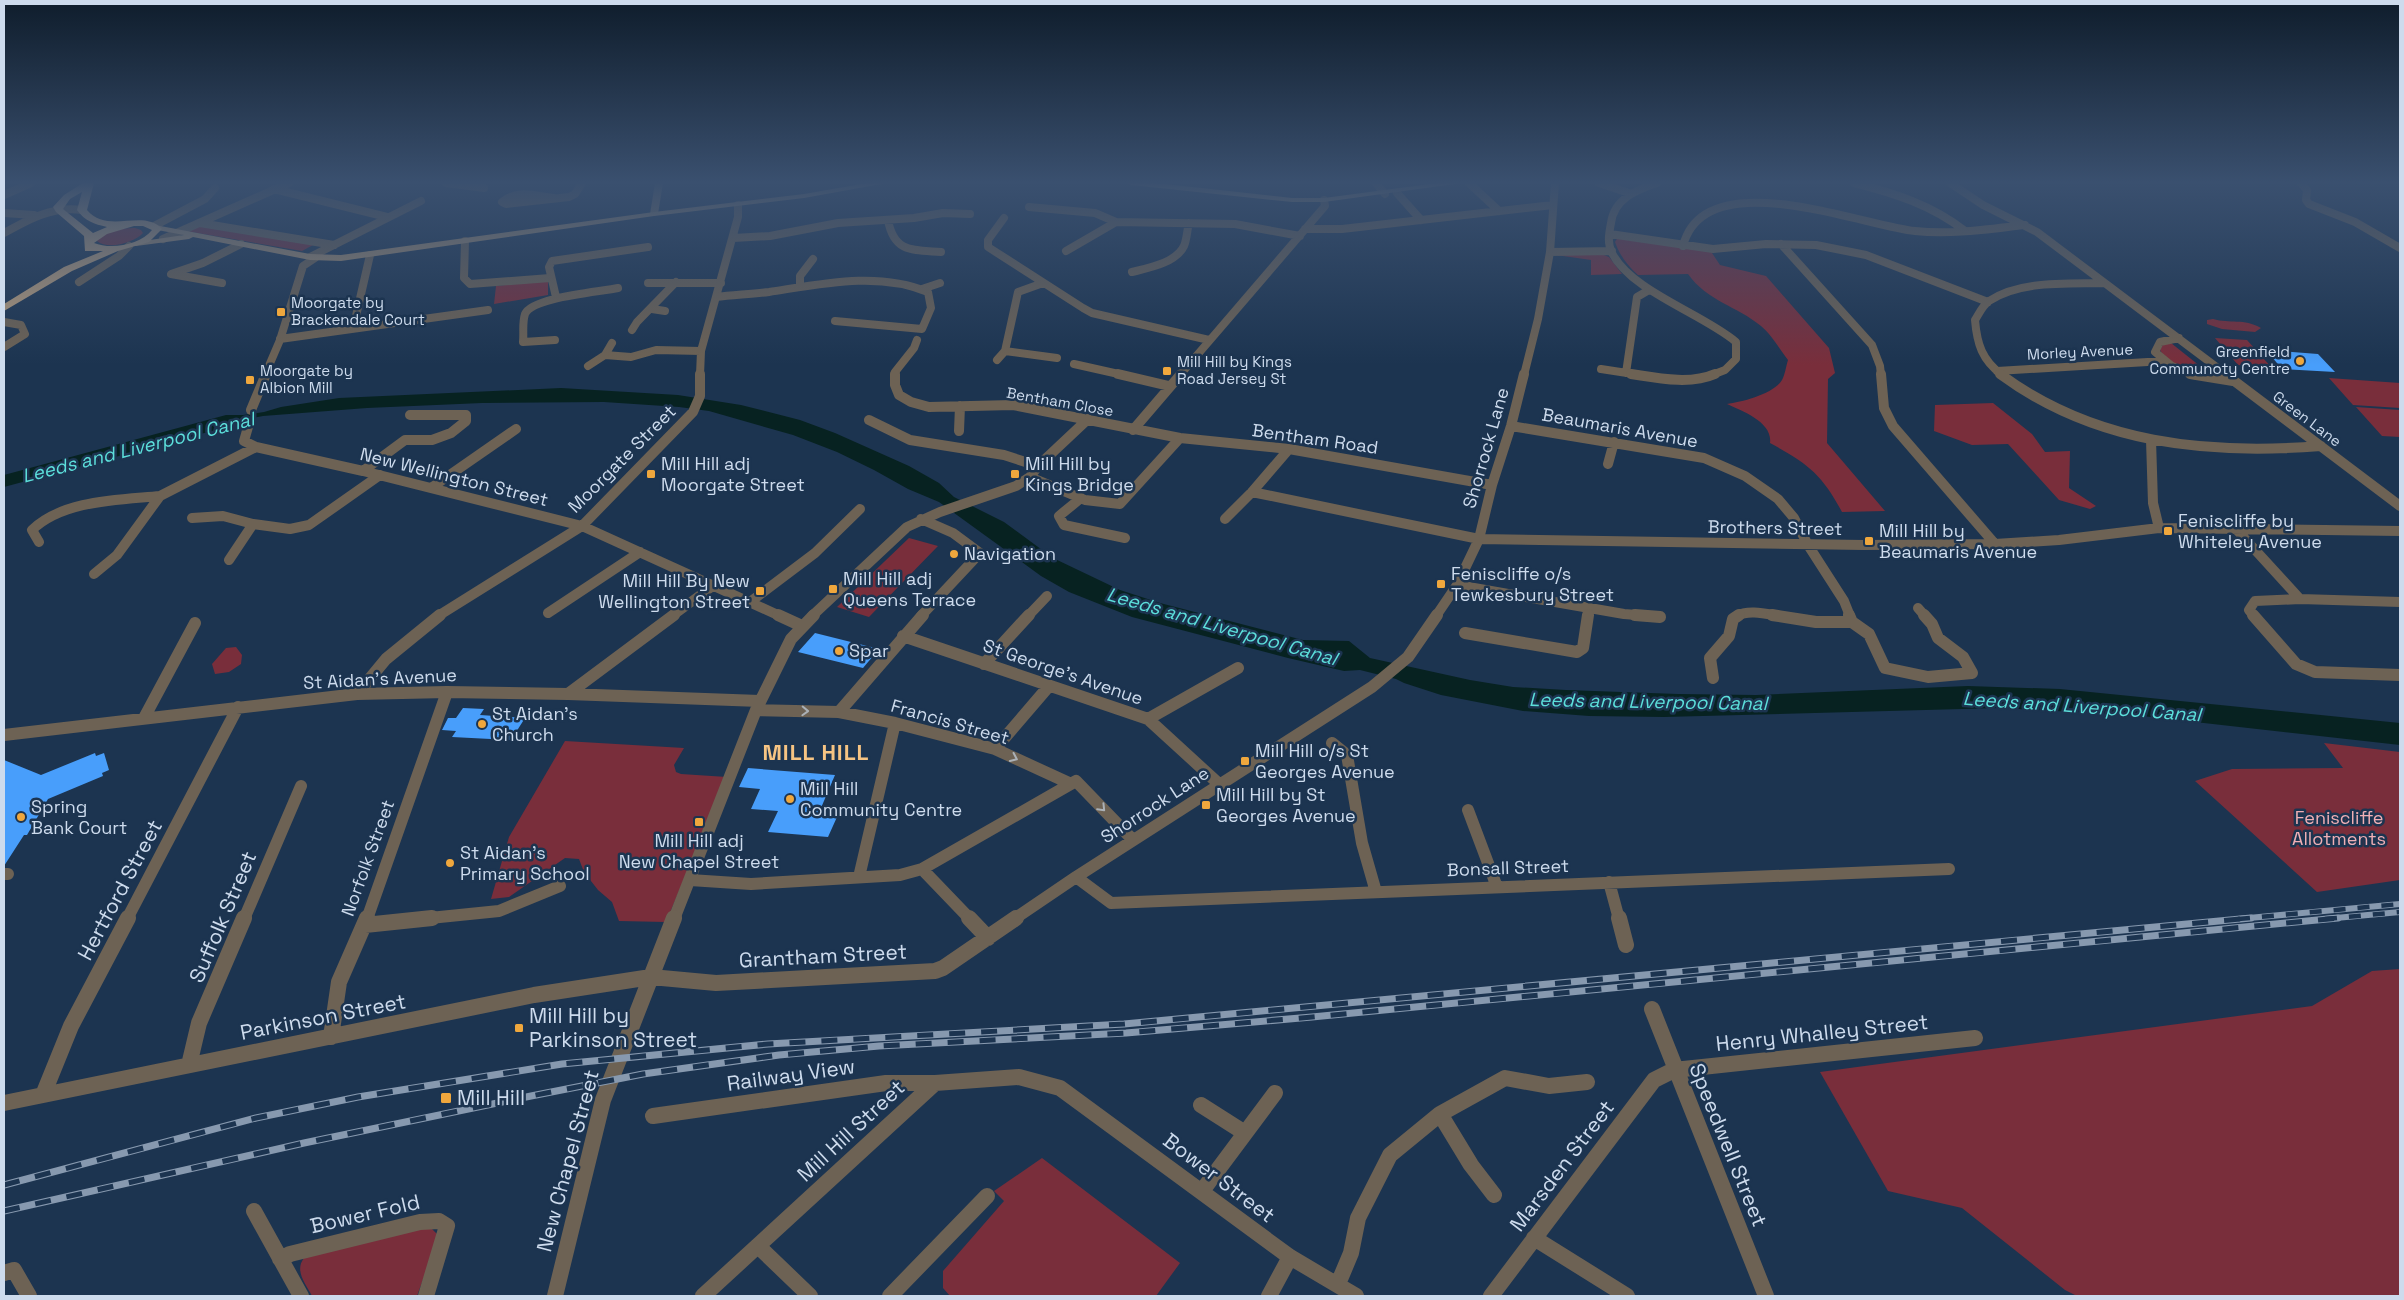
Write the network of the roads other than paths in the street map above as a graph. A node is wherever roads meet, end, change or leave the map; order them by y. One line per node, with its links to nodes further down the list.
1 (90, 243): 33 (highway)
2 (91, 244): 22 (highway)
3 (134, 244): 22 (highway)
4 (139, 244): 22 (main road)
5 (240, 244): 30 (main road); 38 (street)
6 (326, 244): 20 (street)
7 (447, 244): 29 (main road)
8 (465, 244): 35 (street)
9 (732, 244): 43 (street, Moorgate Street)
10 (897, 244): 27 (street)
11 (988, 244): 41 (street)
12 (1079, 244): 25 (street)
13 (1185, 244): 34 (street)
14 (1292, 244): 63 (street)
15 (1551, 244): 28 (street, Shorrock Lane)
16 (1609, 244): 26 (street)
17 (1669, 244): 23 (street)
18 (1781, 244): 21 (street); 23 (street); 32 (street)
19 (2050, 244): 42 (street, Green Lane)
20 (334, 245): 30 (street)
21 (1816, 245): 32 (street); 50 (street)
22 (128, 246): 33 (highway); 36 (street)
23 (1683, 246)
24 (648, 248): 35 (street)
25 (1066, 251)
26 (1612, 251): 28 (street); 47 (street)
27 (942, 252)
28 (1550, 252): 84 (street, Shorrock Lane)
29 (370, 255): 30 (main road); 57 (street)
30 (312, 257): 61 (street)
31 (813, 259): 44 (street)
32 (1796, 260): 118 (street)
33 (68, 269): 51 (highway)
34 (1132, 272)
35 (550, 278): 48 (street)
36 (79, 282)
37 (676, 282): 39 (street); 43 (street); 52 (street)
38 (222, 283)
39 (648, 283)
40 (940, 283): 46 (street)
41 (1043, 283): 63 (street); 67 (street)
42 (2104, 283): 50 (street); 60 (street, Green Lane)
43 (721, 284): 49 (street, Moorgate Street)
44 (800, 286): 46 (street); 49 (street)
45 (618, 288): 48 (street)
46 (922, 288): 59 (street)
47 (1649, 290): 76 (street); 76 (street)
48 (556, 297): 62 (street)
49 (716, 297): 66 (street, Moorgate Street)
50 (1988, 302): 75 (street)
51 (4, 308)
52 (652, 309): 54 (street); 58 (street)
53 (488, 310): 57 (street)
54 (666, 311)
55 (835, 321): 59 (street)
56 (4, 322): 65 (street)
57 (353, 329): 61 (street)
58 (632, 330)
59 (920, 335): 79 (street, Bentham Close)
60 (2179, 338): 71 (street); 77 (street, Green Lane)
61 (280, 339): 80 (street)
62 (555, 340)
63 (1209, 340): 78 (street)
64 (612, 344): 68 (street)
65 (4, 347)
66 (701, 350): 68 (street); 111 (street, Moorgate Street)
67 (1005, 351): 69 (street); 70 (street)
68 (605, 355): 73 (street)
69 (1057, 358)
70 (997, 360)
71 (2164, 361): 75 (street, Morley Avenue); 77 (street)
72 (1074, 364): 78 (street)
73 (588, 366)
74 (1600, 370): 76 (street)
75 (1997, 371): 90 (street)
76 (1626, 373)
77 (2233, 381): 92 (street, Green Lane)
78 (1169, 386): 87 (street)
79 (960, 406): 82 (street, Bentham Close); 88 (street)
80 (251, 410)
81 (410, 415): 97 (street)
82 (1088, 419): 87 (street, Bentham Close); 96 (street)
83 (868, 420): 96 (street)
84 (1511, 426): 91 (street, Beaumaris Avenue); 100 (street, Shorrock Lane)
85 (248, 427): 93 (street)
86 (516, 429): 101 (street)
87 (1133, 430): 89 (street, Bentham Road)
88 (959, 432)
89 (1180, 438): 94 (street, Bentham Road); 104 (street)
90 (2151, 440): 92 (street); 112 (street)
91 (1614, 442): 95 (street); 119 (street, Beaumaris Avenue)
92 (2320, 446): 105 (street, Green Lane)
93 (256, 447): 97 (street, New Wellington Street); 103 (street)
94 (1289, 449): 100 (street, Bentham Road); 102 (street)
95 (1608, 464)
96 (1038, 466): 99 (street)
97 (363, 471): 98 (street, New Wellington Street)
98 (380, 475): 101 (street, New Wellington Street); 110 (street)
99 (1030, 478): 104 (street); 109 (street, New Chapel Street)
100 (1492, 485): 116 (street, Shorrock Lane)
101 (432, 488): 111 (street, New Wellington Street)
102 (1252, 492): 108 (street); 116 (street, Brothers Street)
103 (160, 496): 117 (street); 122 (street)
104 (1081, 498): 115 (street)
105 (2400, 506)
106 (860, 509): 127 (street)
107 (192, 518): 110 (street)
108 (1225, 518)
109 (921, 519): 135 (street, New Chapel Street); 137 (street)
110 (253, 524): 121 (street)
111 (582, 526): 120 (street, New Wellington Street); 144 (street, Moorgate Street)
112 (2159, 528): 113 (street, Brothers Street); 118 (street, Brothers Street)
113 (2236, 529): 114 (street, Brothers Street); 126 (street)
114 (2400, 531)
115 (1125, 538)
116 (1480, 539): 119 (street, Brothers Street); 124 (street, Shorrock Lane)
117 (39, 542)
118 (1995, 544): 119 (street, Brothers Street)
119 (1808, 545): 133 (street, Beaumaris Avenue)
120 (640, 552): 123 (street, New Wellington Street); 131 (street)
121 (229, 560)
122 (94, 574)
123 (714, 585): 127 (street, New Wellington Street); 145 (street)
124 (1457, 585): 129 (street); 156 (street, Shorrock Lane)
125 (1047, 596): 138 (street)
126 (2300, 599): 128 (street); 140 (street)
127 (750, 602): 135 (street, New Wellington Street)
128 (2400, 602)
129 (1588, 608): 132 (street); 136 (street)
130 (1918, 608): 133 (street)
131 (548, 613)
132 (1660, 617)
133 (1852, 622): 141 (street)
134 (195, 623): 149 (street)
135 (802, 626): 146 (street, New Chapel Street)
136 (1465, 633)
137 (903, 636): 138 (street, St George's Avenue); 148 (street)
138 (984, 664): 142 (street, St George's Avenue)
139 (1238, 668): 150 (street)
140 (2400, 675)
141 (1713, 678)
142 (1049, 686): 150 (street, St George's Avenue); 154 (street)
143 (447, 692): 144 (street, St Aidan's Avenue); 145 (street, St Aidan's Avenue); 169 (street, Norfolk Street)
144 (358, 694): 147 (street, St Aidan's Avenue)
145 (568, 694): 146 (street, St Aidan's Avenue)
146 (758, 706): 148 (street, Francis Street, one-way to 148); 164 (street, New Chapel Street)
147 (238, 707): 149 (street, St Aidan's Avenue); 181 (street, Hertford Street)
148 (839, 712): 151 (street, Francis Street)
149 (144, 718): 152 (street, St Aidan's Avenue)
150 (1148, 719): 156 (street, St George's Avenue)
151 (895, 723): 154 (street, Francis Street); 162 (street)
152 (4, 734)
153 (1332, 743): 168 (street)
154 (995, 749): 155 (street, Francis Street, one-way to 155)
155 (1069, 783): 159 (street, Francis Street, one-way to 159); 161 (street)
156 (1219, 784): 159 (street, Shorrock Lane)
157 (300, 786): 176 (street, Suffolk Street)
158 (1468, 810): 167 (street)
159 (1133, 840): 163 (street, Shorrock Lane)
160 (1949, 868): 165 (street, Bonsall Street)
161 (922, 869): 162 (street); 170 (street)
162 (859, 877): 164 (street)
163 (1076, 877): 168 (street, Bonsall Street); 170 (street, Shorrock Lane)
164 (690, 880): 172 (street, New Chapel Street)
165 (1609, 882): 167 (street, Bonsall Street); 171 (street)
166 (560, 886): 169 (street)
167 (1497, 887): 168 (street, Bonsall Street)
168 (1376, 892)
169 (365, 925): 174 (street, Norfolk Street)
170 (988, 938): 172 (street, Grantham Street)
171 (1626, 945)
172 (651, 976): 174 (street, Parkinson Street); 200 (street, New Chapel Street)
173 (1652, 1009): 177 (street, Speedwell Street)
174 (330, 1037): 176 (street, Parkinson Street)
175 (1974, 1038): 177 (street, Henry Whalley Street)
176 (189, 1066): 181 (street, Parkinson Street)
177 (1674, 1070): 191 (street, Marsden Street); 208 (street, Speedwell Street)
178 (1587, 1082): 184 (street)
179 (935, 1083): 185 (street, Railway View); 187 (street, Bower Street); 192 (street, Mill Hill Street)
180 (1275, 1093): 186 (street)
181 (44, 1095): 182 (street, Parkinson Street)
182 (4, 1103)
183 (1201, 1105): 186 (street)
184 (1440, 1114): 188 (street); 196 (street)
185 (653, 1116)
186 (1246, 1133): 187 (street)
187 (1202, 1191): 193 (street, Bower Street)
188 (1494, 1195)
189 (987, 1196): 203 (street)
190 (254, 1211): 194 (street)
191 (1534, 1238): 206 (street, Marsden Street); 207 (street)
192 (758, 1246): 201 (street, Mill Hill Street); 202 (street)
193 (1290, 1257): 196 (street, Bower Street); 204 (street)
194 (280, 1259): 198 (street); 199 (street, Bower Fold)
195 (9, 1272): 197 (street)
196 (1338, 1284): 205 (street, Bower Street)
197 (29, 1296)
198 (301, 1296)
199 (426, 1296)
200 (555, 1296)
201 (703, 1296)
202 (810, 1296)
203 (890, 1296)
204 (1269, 1296)
205 (1356, 1296)
206 (1491, 1296)
207 (1627, 1296)
208 (1766, 1296)

